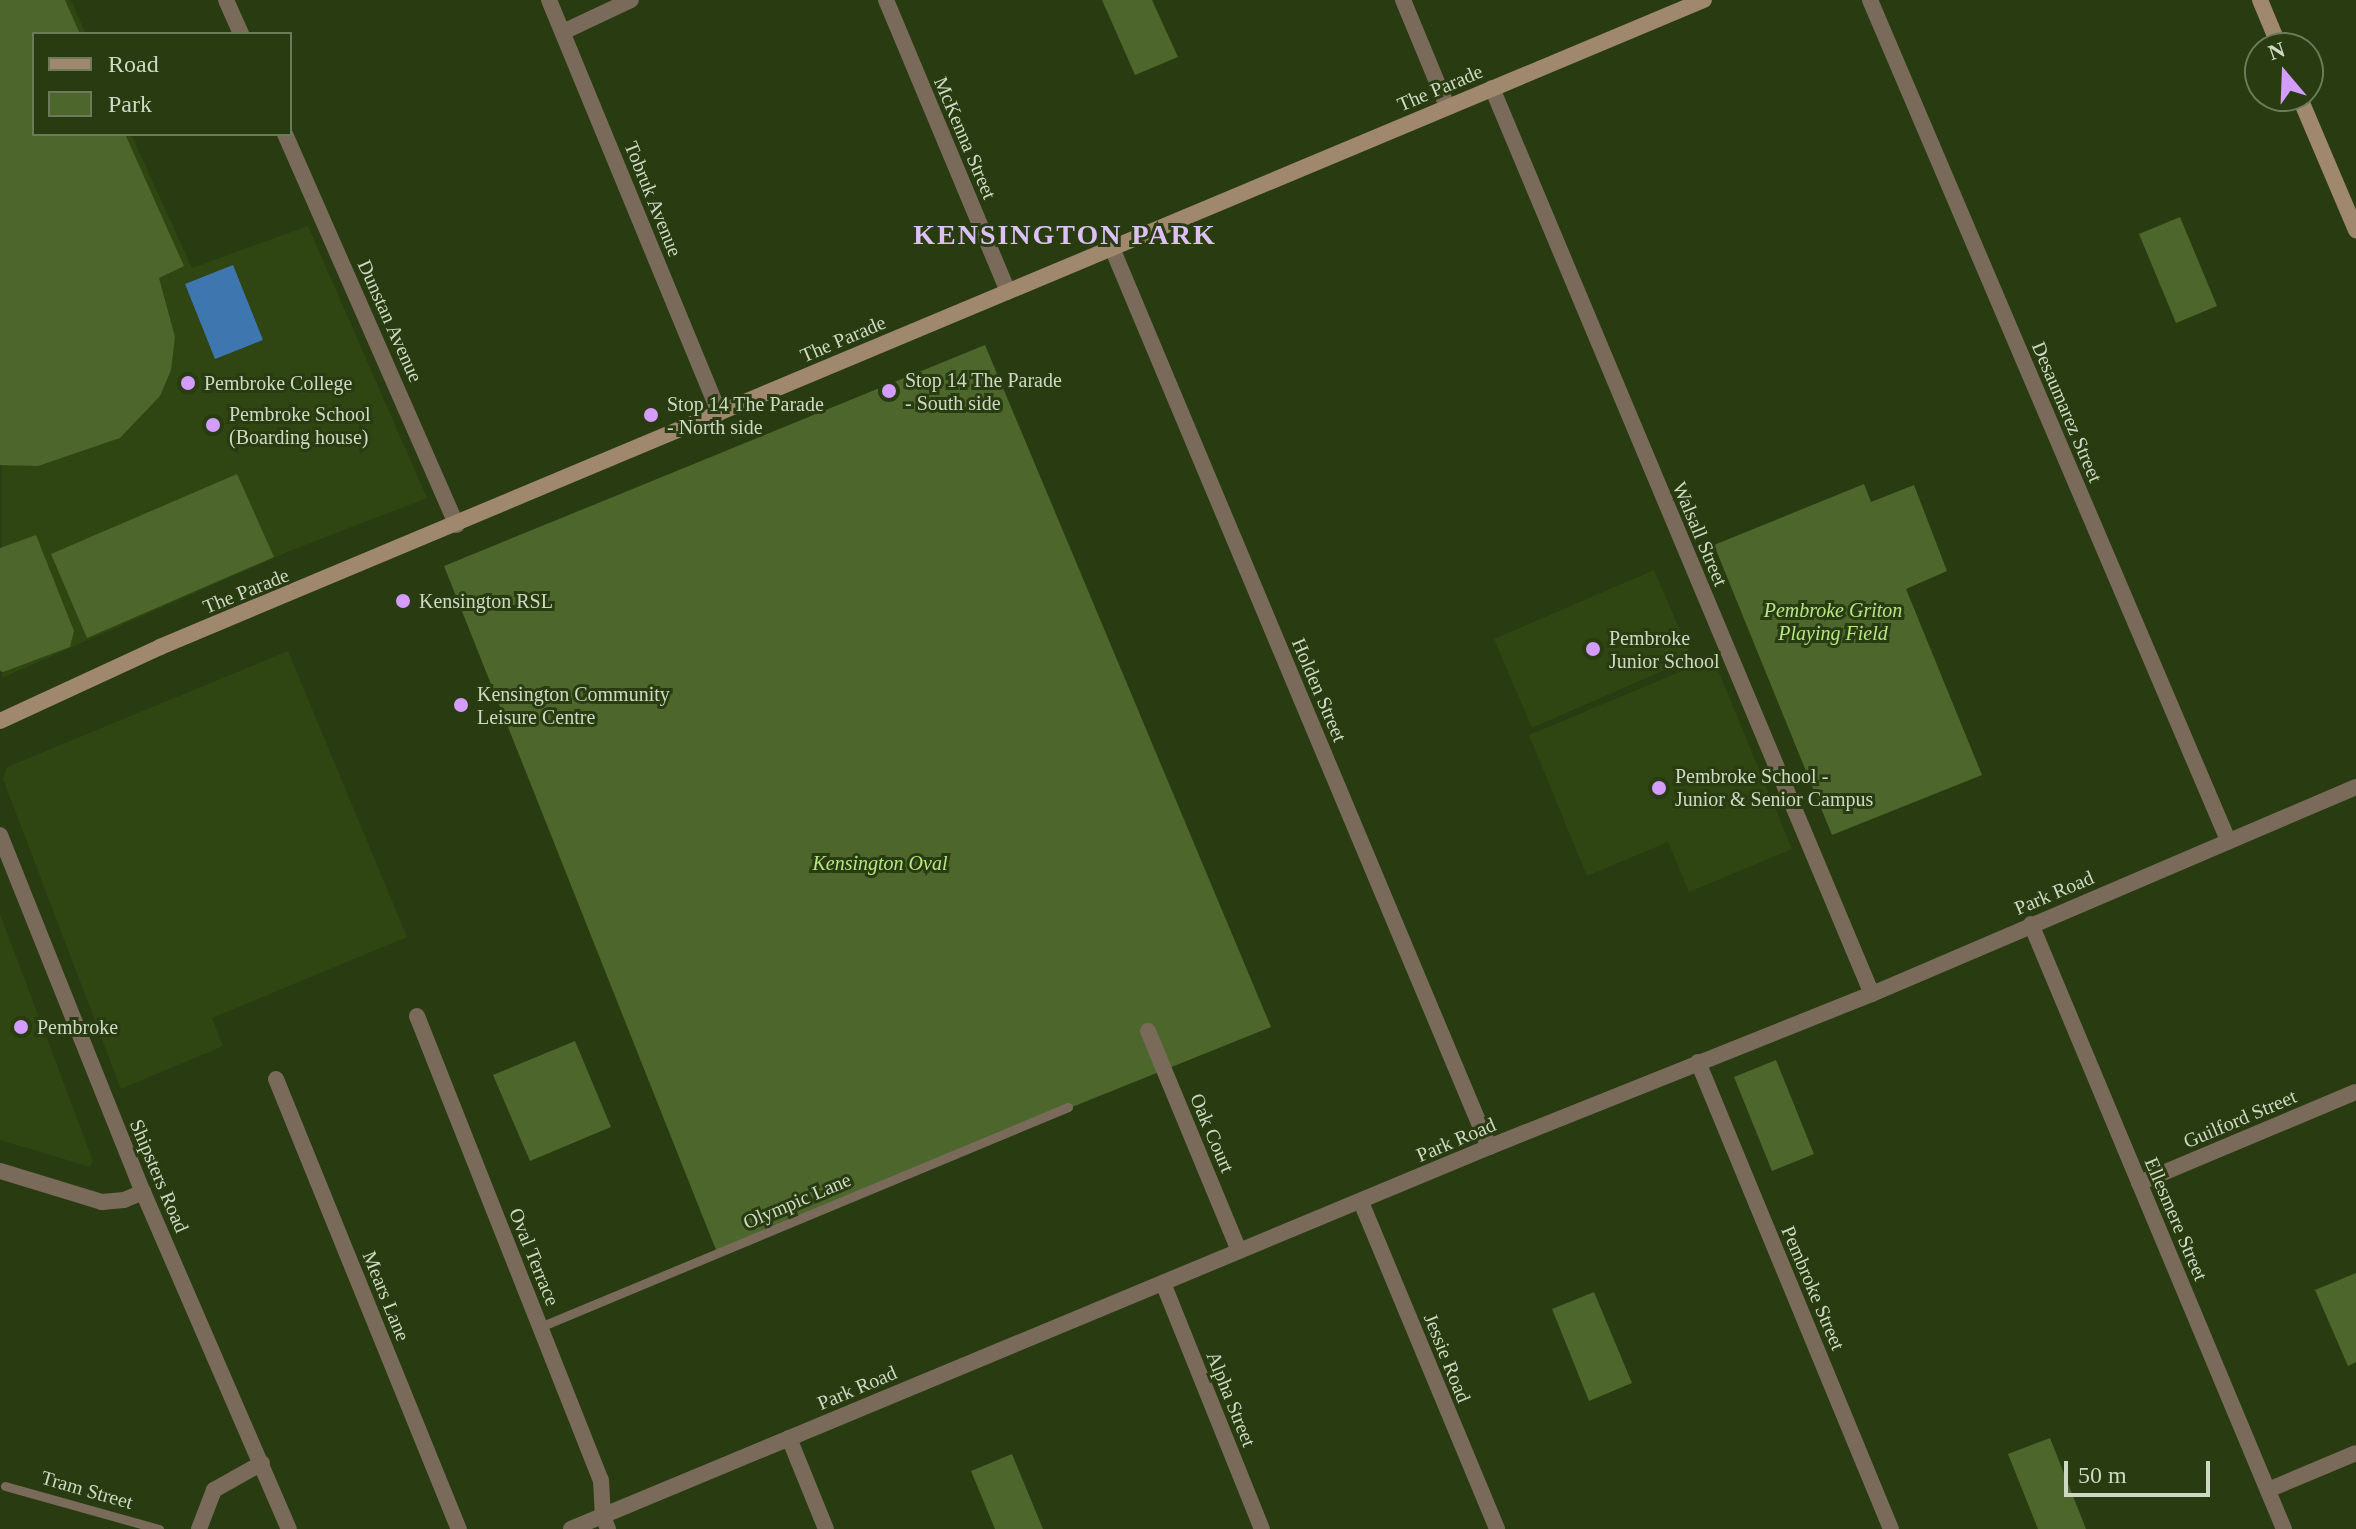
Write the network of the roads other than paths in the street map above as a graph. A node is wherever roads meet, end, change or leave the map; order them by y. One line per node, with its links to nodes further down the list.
1 (226, 0): 9 (street)
2 (549, 0): 10 (street, Tobruk Avenue)
3 (631, 0): 10 (street)
4 (886, 0): 18 (street, McKenna Street)
5 (1403, 0): 13 (street)
6 (1704, 0): 12 (main road, The Parade)
7 (1870, 0): 24 (street, Desaumarez Street)
8 (2260, 0): 11 (main road)
9 (240, 32)
10 (563, 32): 19 (street, Tobruk Avenue)
11 (2273, 32)
12 (1492, 88): 13 (main road, The Parade); 26 (street, Walsall Street)
13 (1447, 106): 17 (main road, The Parade)
14 (2306, 112): 16 (main road)
15 (286, 136): 20 (street, Dunstan Avenue)
16 (2356, 230)
17 (1112, 248): 18 (main road, The Parade); 33 (street, Holden Street)
18 (1008, 292): 19 (main road, The Parade)
19 (719, 413): 20 (main road, The Parade)
20 (457, 525): 21 (main road, The Parade)
21 (0, 721)
22 (2356, 787): 24 (street, Park Road)
23 (0, 835): 36 (street, Shipsters Road)
24 (2228, 840): 25 (street, Park Road)
25 (2031, 924): 26 (street, Park Road); 35 (street, Ellesmere Street)
26 (1872, 994): 29 (street, Park Road)
27 (417, 1016): 40 (street, Oval Terrace)
28 (1148, 1031): 38 (street, Oak Court)
29 (1698, 1062): 33 (street, Park Road); 55 (street, Pembroke Street)
30 (276, 1079): 50 (street, Mears Lane)
31 (2356, 1092): 35 (street, Guilford Street)
32 (1068, 1107): 40 (lane, Olympic Lane)
33 (1489, 1147): 37 (street, Park Road)
34 (0, 1171): 36 (street)
35 (2139, 1183): 45 (street, Ellesmere Street)
36 (143, 1192): 43 (street, Shipsters Road)
37 (1361, 1202): 38 (street, Park Road); 54 (street, Jessie Road)
38 (1239, 1251): 39 (street, Park Road)
39 (1163, 1283): 41 (street, Park Road); 53 (street, Alpha Street)
40 (540, 1327): 46 (street, Oval Terrace)
41 (789, 1438): 46 (street, Park Road); 52 (street)
42 (2356, 1453): 45 (street)
43 (262, 1463): 48 (street); 49 (street, Shipsters Road)
44 (5, 1486): 47 (lane, Tram Street)
45 (2268, 1490): 56 (street, Ellesmere Street)
46 (605, 1523): 51 (street, Park Road)
47 (159, 1529)
48 (199, 1529)
49 (289, 1529)
50 (459, 1529)
51 (571, 1529)
52 (826, 1529)
53 (1262, 1529)
54 (1497, 1529)
55 (1891, 1529)
56 (2284, 1529)

